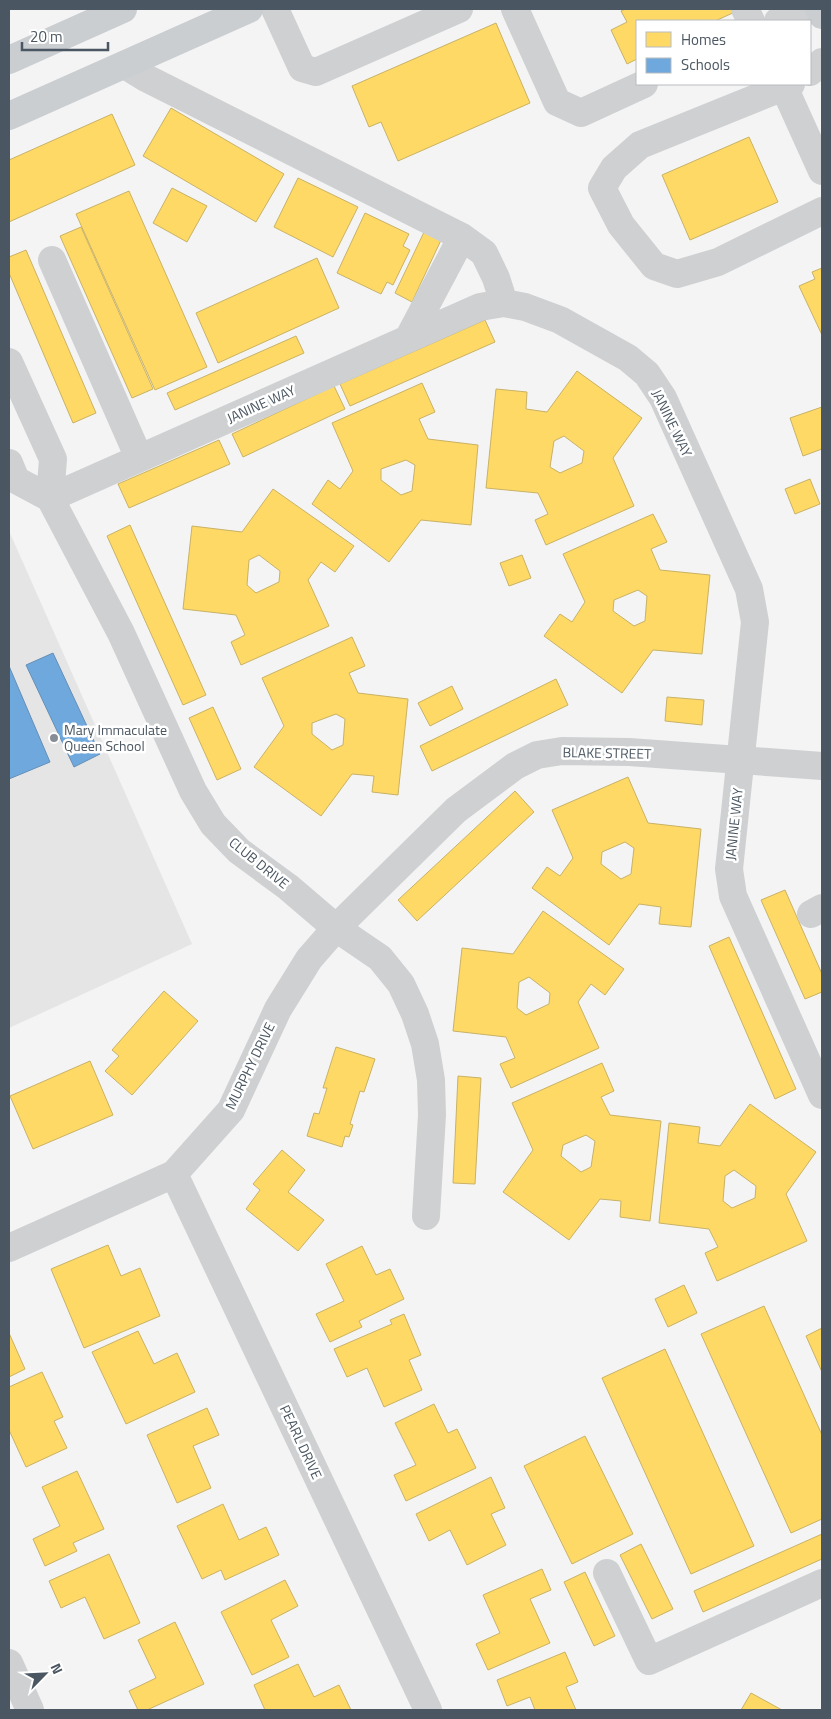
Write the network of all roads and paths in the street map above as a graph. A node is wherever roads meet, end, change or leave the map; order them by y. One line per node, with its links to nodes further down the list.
1 (123, 9): 10 (main road)
2 (249, 9): 12 (main road)
3 (275, 9): 4 (street)
4 (459, 9)
5 (515, 9): 14 (street)
6 (804, 9): 9 (street)
7 (819, 9): 8 (main road)
8 (822, 15)
9 (780, 20)
10 (10, 57)
11 (822, 62): 13 (street)
12 (125, 65): 16 (main road); 19 (street)
13 (811, 71)
14 (642, 85)
15 (787, 85): 17 (street); 18 (street)
16 (9, 116)
17 (822, 171)
18 (822, 211)
19 (462, 237): 21 (street); 22 (street)
20 (52, 260): 24 (street)
21 (504, 303): 22 (street, JANINE WAY); 27 (street, JANINE WAY)
22 (408, 339): 24 (street, JANINE WAY)
23 (9, 362): 26 (street)
24 (140, 458): 26 (street, JANINE WAY)
25 (9, 463): 26 (street)
26 (50, 498): 29 (street, CLUB DRIVE)
27 (741, 761): 28 (street, BLAKE STREET); 29 (street, BLAKE STREET); 30 (street, JANINE WAY)
28 (822, 766)
29 (336, 928): 31 (street, MURPHY DRIVE); 32 (street, CLUB DRIVE)
30 (822, 1095)
31 (174, 1174): 33 (street, MURPHY DRIVE); 38 (street, PEARL DRIVE)
32 (426, 1216)
33 (9, 1248)
34 (607, 1573): 35 (street)
35 (822, 1583)
36 (9, 1663): 37 (street)
37 (30, 1710)
38 (428, 1710)

